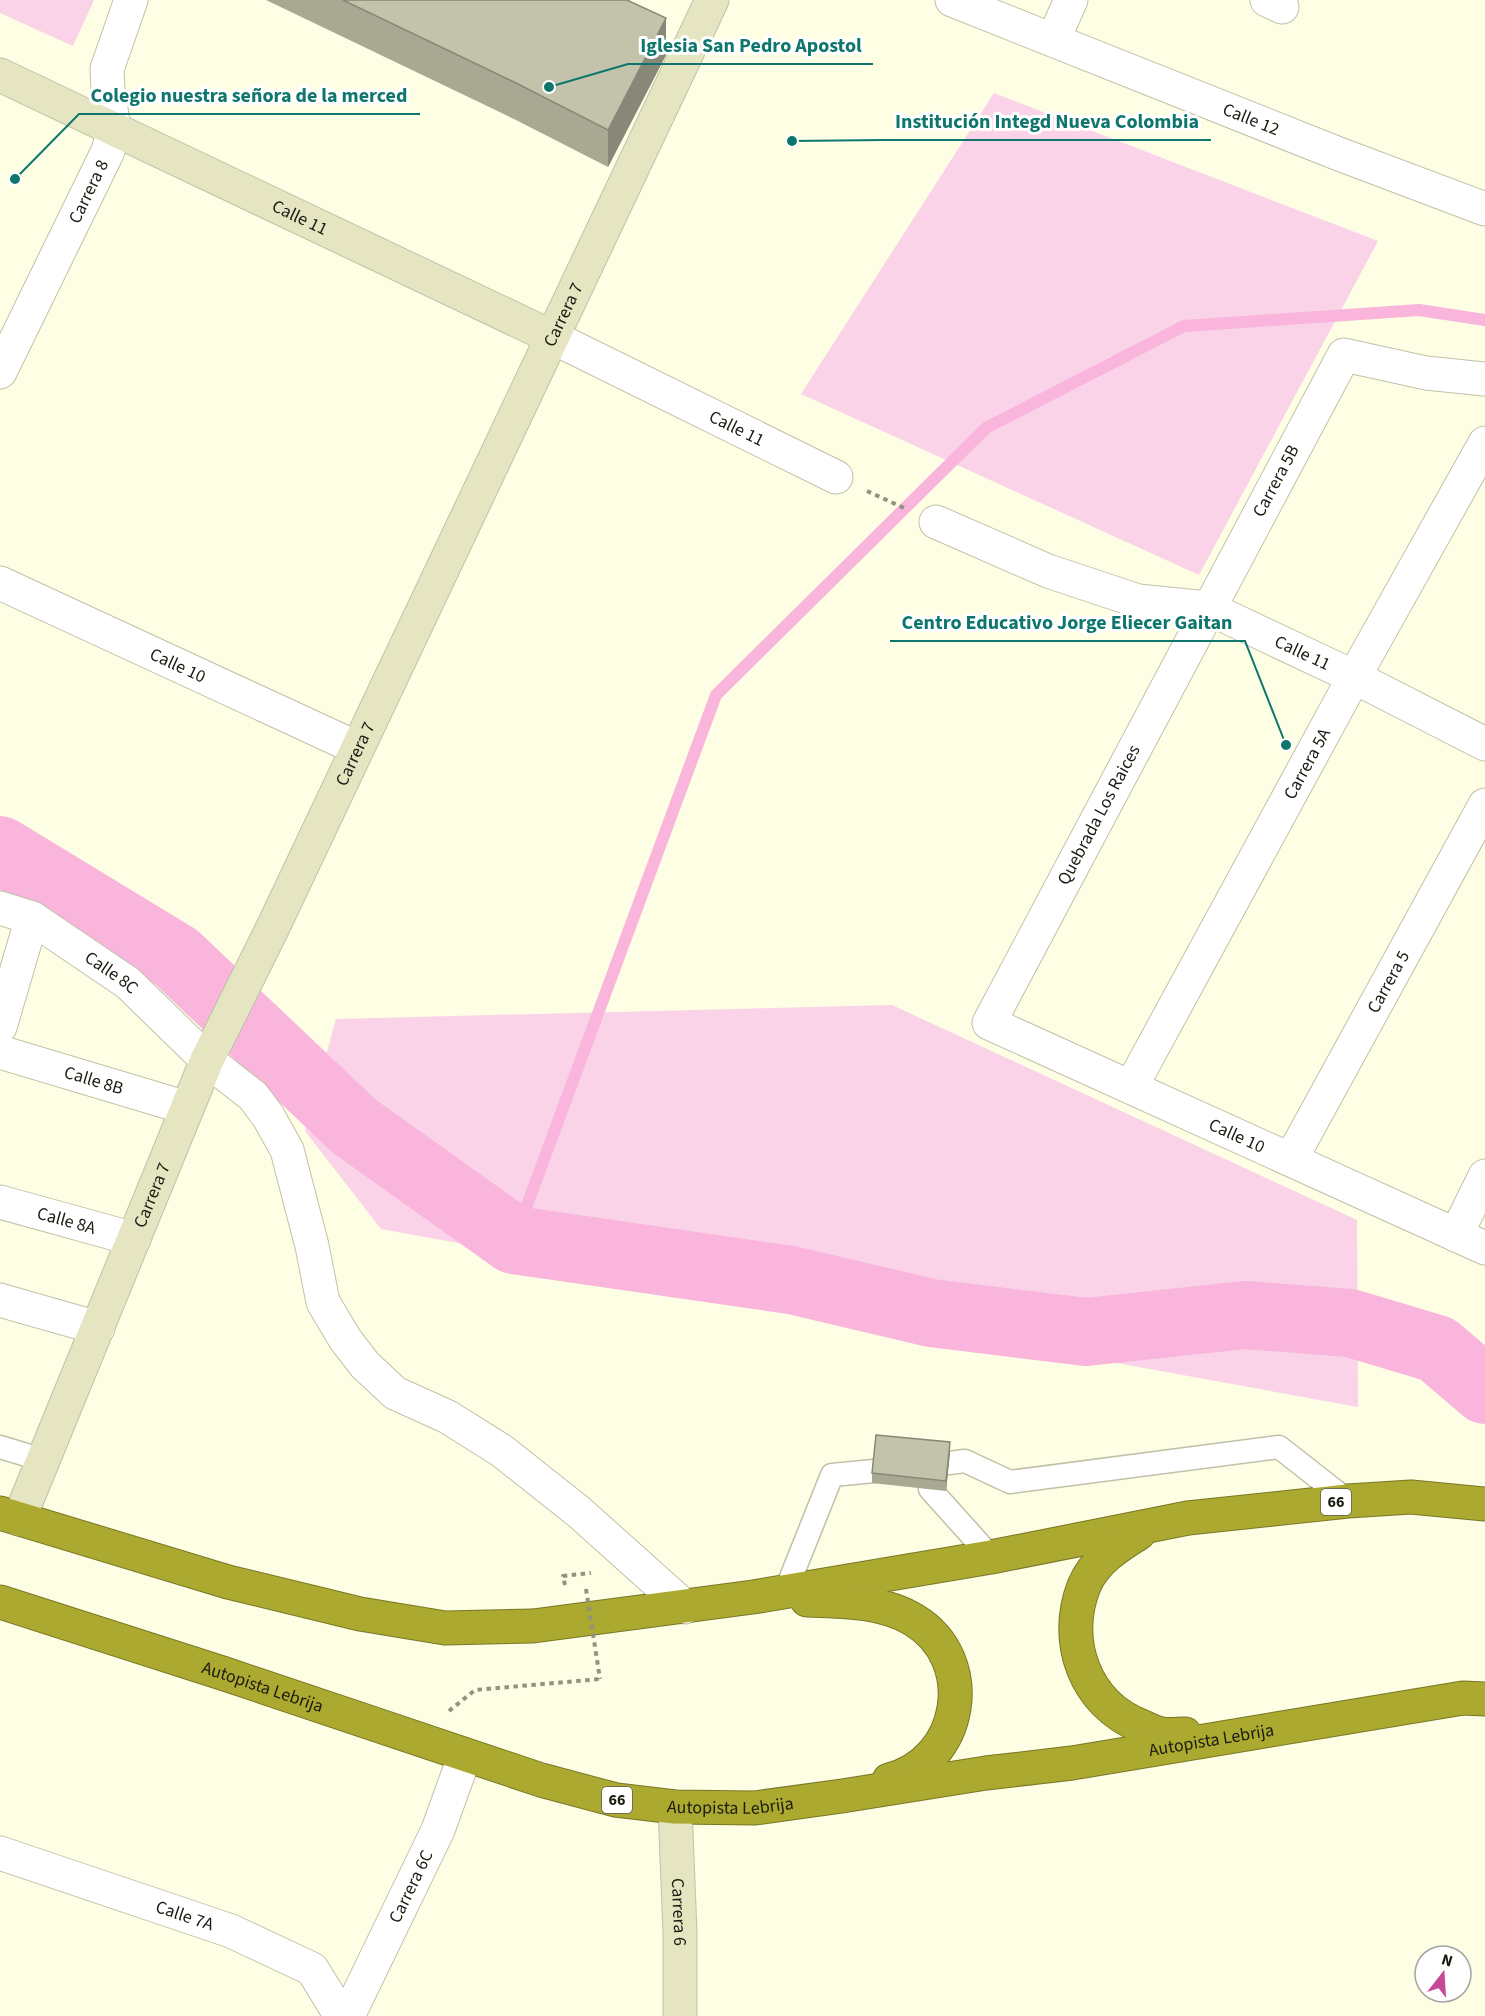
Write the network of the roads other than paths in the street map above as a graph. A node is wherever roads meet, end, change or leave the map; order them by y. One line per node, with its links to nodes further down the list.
1 (131, 0): 7 (street, Carrera 8)
2 (712, 0): 9 (street, Carrera 7)
3 (952, 0): 5 (street, Calle 12)
4 (1071, 0): 5 (street)
5 (1053, 40): 8 (street, Calle 12)
6 (0, 75): 7 (street, Calle 11)
7 (114, 129): 9 (street, Calle 11); 10 (street, Carrera 8)
8 (1485, 209)
9 (552, 337): 13 (street, Calle 11); 19 (street, Carrera 7)
10 (0, 372)
11 (1485, 379): 16 (street, Carrera 5B)
12 (1485, 443): 17 (street, Carrera 5A)
13 (836, 477)
14 (936, 522): 16 (street, Calle 11)
15 (0, 583): 19 (street, Calle 10)
16 (1208, 608): 17 (street, Calle 11); 23 (street, Quebrada Los Raices)
17 (1354, 677): 18 (street, Calle 11); 27 (street, Carrera 5A)
18 (1485, 744)
19 (357, 748): 25 (street, Carrera 7)
20 (1485, 805): 29 (street, Carrera 5)
21 (0, 908): 22 (street, Calle 8C)
22 (32, 918): 24 (street); 25 (street, Calle 8C)
23 (989, 1023): 27 (street, Calle 10)
24 (0, 1027)
25 (213, 1048): 28 (street, Carrera 7); 49 (street, Calle 8C)
26 (0, 1052): 28 (street, Calle 8B)
27 (1131, 1087): 29 (street, Calle 10)
28 (187, 1108): 32 (street, Carrera 7)
29 (1291, 1159): 33 (street, Calle 10)
30 (1485, 1176): 33 (street)
31 (0, 1202): 32 (street, Calle 8A)
32 (134, 1239): 35 (street, Carrera 7)
33 (1471, 1241)
34 (0, 1300): 35 (street)
35 (98, 1328): 37 (street, Carrera 7)
36 (0, 1447): 37 (lane)
37 (43, 1460): 43 (street, Carrera 7)
38 (949, 1463): 41 (lane)
39 (874, 1471): 46 (lane)
40 (930, 1489): 45 (lane)
41 (1348, 1501): 42 (highway, 66); 44 (highway, 66)
42 (1485, 1504)
43 (10, 1516): 49 (highway, 66)
44 (1188, 1518): 45 (highway, 66); 51 (highway)
45 (991, 1557): 46 (highway, 66)
46 (786, 1590): 47 (highway, 66)
47 (753, 1597): 49 (highway, 66); 53 (highway)
48 (0, 1602): 52 (highway, Autopista Lebrija / 66)
49 (685, 1607)
50 (1485, 1699): 51 (highway, Autopista Lebrija / 66)
51 (1259, 1730): 53 (highway, Autopista Lebrija / 66)
52 (465, 1755): 54 (highway, Autopista Lebrija / 66); 57 (street, Carrera 6C)
53 (842, 1796): 54 (highway, Autopista Lebrija / 66)
54 (675, 1807): 60 (street, Carrera 6)
55 (0, 1853): 56 (street, Calle 7A)
56 (341, 2016)
57 (348, 2016)
58 (357, 2016): 59 (street)
59 (366, 2016)
60 (680, 2016)

